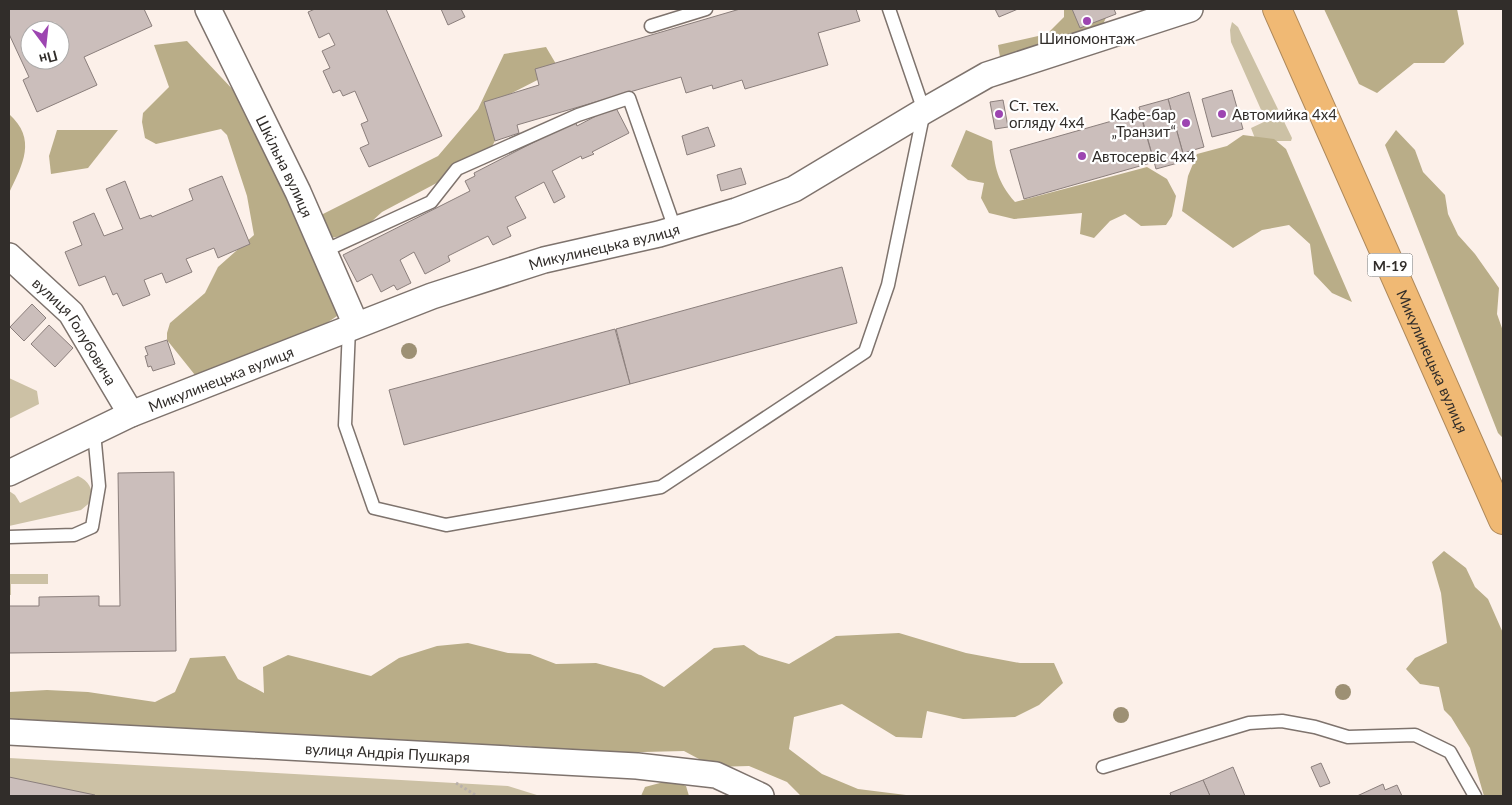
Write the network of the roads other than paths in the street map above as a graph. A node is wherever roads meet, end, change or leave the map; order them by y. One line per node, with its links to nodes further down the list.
1 (208, 9): 9 (street, Шкільна вулиця)
2 (706, 9): 6 (lane)
3 (889, 9): 7 (lane)
4 (1190, 9): 7 (street, Микулинецька вулиця)
5 (1277, 9): 15 (highway, Микулинецька вулиця / М-19)
6 (651, 26)
7 (924, 111): 8 (street, Микулинецька вулиця); 11 (lane)
8 (675, 229): 9 (lane); 11 (street, Микулинецька вулиця)
9 (324, 250): 11 (street, Шкільна вулиця)
10 (9, 256): 12 (street, вулиця Голубовича)
11 (352, 327): 12 (street, Микулинецька вулиця)
12 (131, 414): 13 (street, Микулинецька вулиця)
13 (94, 432): 14 (street, Микулинецька вулиця); 17 (lane)
14 (9, 473)
15 (1497, 495): 16 (highway, Микулинецька вулиця / М-19)
16 (1503, 520)
17 (9, 538)
18 (9, 732): 20 (street, вулиця Андрія Пушкаря)
19 (1103, 767): 21 (lane)
20 (761, 796)
21 (1475, 796)

